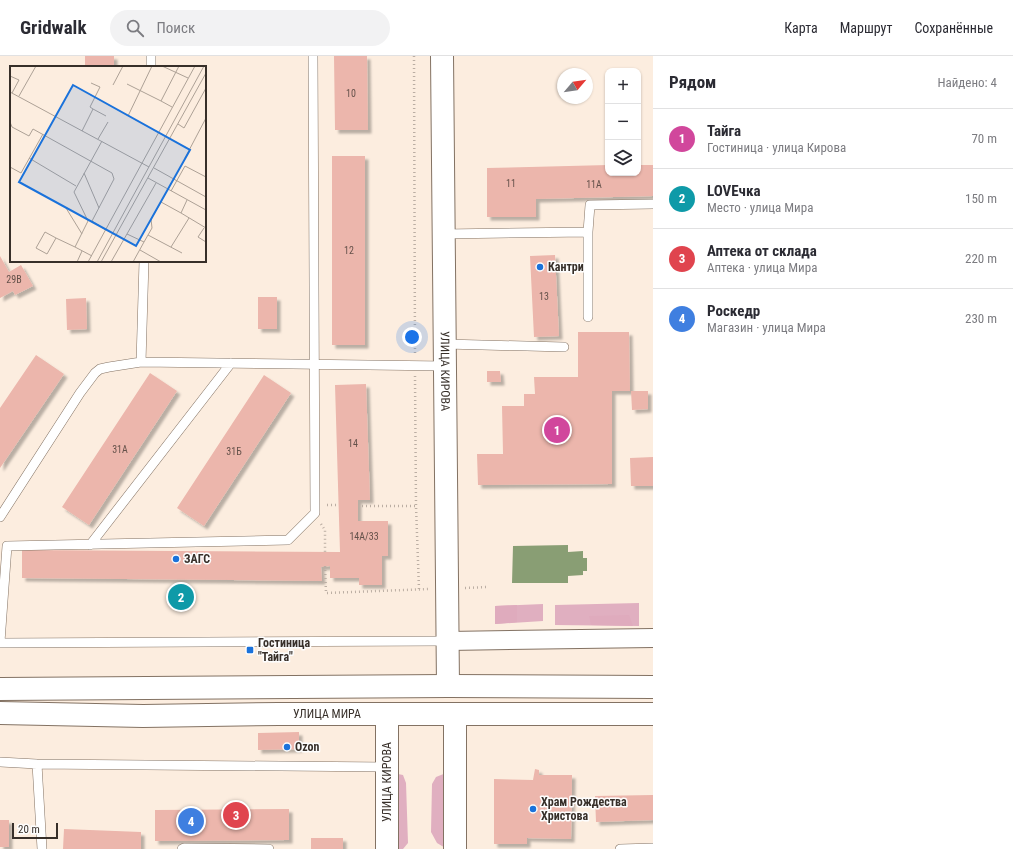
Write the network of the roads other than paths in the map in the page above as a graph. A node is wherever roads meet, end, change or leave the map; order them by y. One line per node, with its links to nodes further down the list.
1 (313, 56): 12 (lane)
2 (442, 56): 5 (main road, УЛИЦА КИРОВА)
3 (653, 204): 4 (lane)
4 (588, 232): 5 (lane); 7 (lane)
5 (444, 234): 8 (main road, УЛИЦА КИРОВА)
6 (144, 262): 10 (lane)
7 (588, 317)
8 (445, 344): 9 (lane); 13 (main road, УЛИЦА КИРОВА)
9 (564, 347)
10 (141, 362): 11 (lane); 14 (lane)
11 (231, 363): 12 (lane); 15 (lane)
12 (314, 364): 13 (lane); 15 (lane)
13 (445, 366): 17 (main road, УЛИЦА КИРОВА)
14 (0, 517)
15 (90, 545): 18 (lane)
16 (653, 638): 17 (street)
17 (448, 641): 18 (lane); 19 (main road, УЛИЦА КИРОВА)
18 (0, 643)
19 (448, 686): 20 (main road); 22 (main road)
20 (575, 687): 21 (main road); 27 (main road)
21 (653, 687)
22 (143, 688): 23 (main road); 29 (main road)
23 (0, 689)
24 (0, 713): 29 (main road, УЛИЦА МИРА)
25 (387, 714): 26 (main road, УЛИЦА МИРА); 29 (main road, УЛИЦА МИРА); 32 (main road, УЛИЦА КИРОВА)
26 (455, 714): 27 (main road, УЛИЦА МИРА); 38 (main road)
27 (576, 714): 28 (main road, УЛИЦА МИРА)
28 (653, 714)
29 (143, 716)
30 (0, 762): 31 (lane)
31 (37, 764): 32 (lane); 34 (lane)
32 (387, 767): 37 (main road, УЛИЦА КИРОВА)
33 (653, 848): 39 (lane)
34 (42, 849)
35 (182, 849): 36 (lane)
36 (269, 849)
37 (387, 849)
38 (455, 849)
39 (620, 849)

